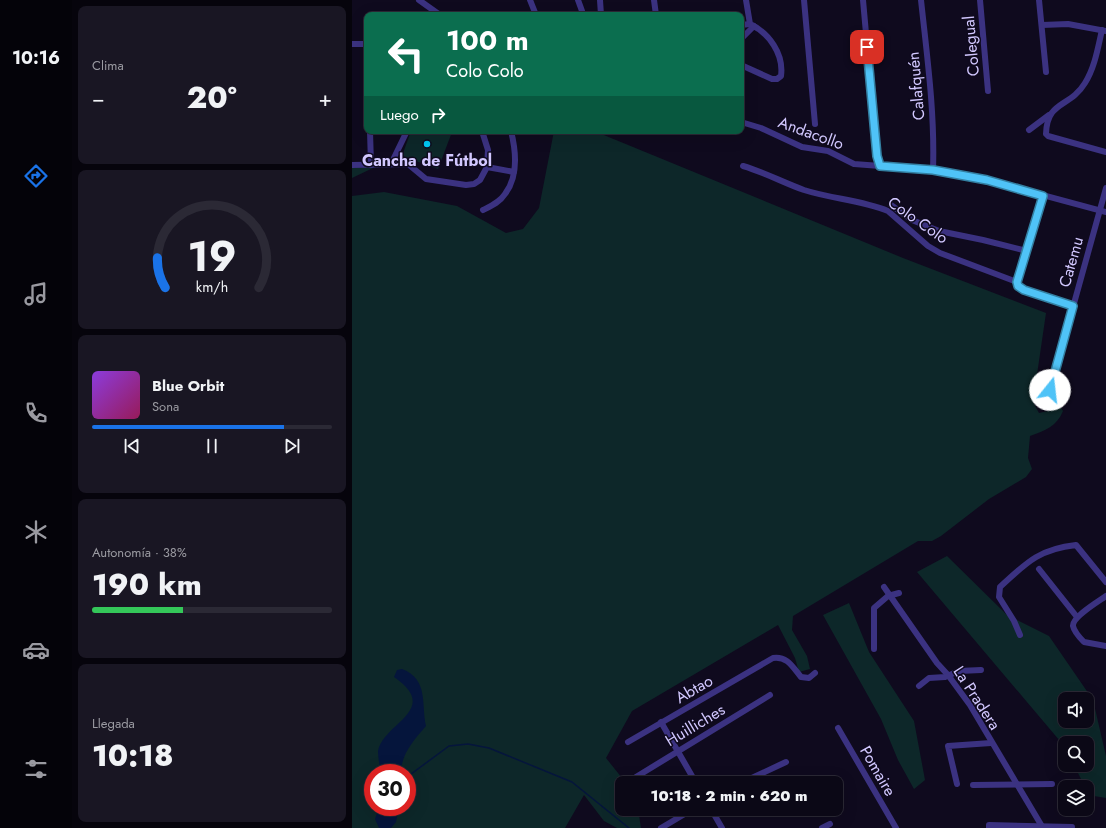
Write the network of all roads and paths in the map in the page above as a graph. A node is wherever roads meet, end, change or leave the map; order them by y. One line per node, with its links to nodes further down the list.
1 (419, 0): 13 (street)
2 (530, 0): 14 (street)
3 (578, 0): 12 (street)
4 (600, 0): 15 (street)
5 (654, 0): 16 (street)
6 (746, 0): 18 (street)
7 (804, 0): 29 (street)
8 (863, 0): 40 (street)
9 (921, 0): 42 (street, Calafquén)
10 (980, 0): 26 (street, Colegual)
11 (1039, 0): 19 (street)
12 (582, 11)
13 (436, 12)
14 (535, 12)
15 (601, 12)
16 (656, 12)
17 (744, 25): 18 (street)
18 (752, 25): 21 (street); 24 (street)
19 (1042, 25): 20 (street); 25 (street)
20 (1104, 30): 27 (street)
21 (744, 35)
22 (352, 44): 23 (street)
23 (364, 45)
24 (744, 66)
25 (1046, 72)
26 (988, 90)
27 (1050, 114): 30 (street); 35 (street)
28 (744, 123): 40 (street, Andacollo)
29 (816, 124)
30 (1029, 130)
31 (370, 134): 38 (street)
32 (406, 134): 36 (street)
33 (483, 134): 41 (street)
34 (512, 134): 43 (street)
35 (1106, 152)
36 (391, 164): 38 (street); 41 (street)
37 (352, 165): 38 (street)
38 (371, 165)
39 (743, 166): 50 (street, Colo Colo)
40 (880, 166): 42 (street, Andacollo)
41 (487, 167): 43 (street)
42 (933, 170): 45 (street, Andacollo)
43 (514, 172): 47 (street)
44 (1106, 188): 48 (street, Catemu)
45 (1043, 196): 48 (street, Andacollo); 49 (street)
46 (891, 205): 49 (street, Colo Colo)
47 (483, 210)
48 (1103, 211): 51 (street, Catemu)
49 (1027, 251): 50 (street)
50 (1017, 282): 51 (street, Colo Colo)
51 (1073, 306): 52 (street, Catemu)
52 (1050, 390)
53 (1039, 568): 59 (street)
54 (1106, 582): 60 (street)
55 (884, 587): 57 (street, La Pradera)
56 (899, 593): 57 (street)
57 (889, 596): 62 (street); 65 (street, La Pradera)
58 (1106, 596): 59 (street)
59 (1078, 617): 61 (street)
60 (1020, 635)
61 (1106, 646)
62 (874, 649)
63 (980, 670): 65 (street)
64 (815, 674): 68 (street, Abtao)
65 (948, 675): 66 (street); 71 (street, La Pradera)
66 (919, 686)
67 (770, 695): 72 (street, Huilliches)
68 (662, 722): 70 (street, Abtao); 72 (street)
69 (838, 728): 89 (street, Pomaire)
70 (628, 742)
71 (991, 743): 77 (street); 79 (street, La Pradera)
72 (677, 750): 74 (street, Huilliches); 75 (street)
73 (786, 762): 76 (street)
74 (638, 776)
75 (692, 776)
76 (756, 776)
77 (956, 784)
78 (973, 784): 79 (street)
79 (1016, 784): 80 (street); 84 (street, La Pradera)
80 (1052, 784)
81 (681, 816): 86 (street)
82 (715, 816): 87 (street)
83 (830, 824): 88 (street)
84 (1042, 827): 85 (street); 90 (street)
85 (1072, 827)
86 (661, 828)
87 (722, 828)
88 (822, 828)
89 (896, 828)
90 (989, 828)

